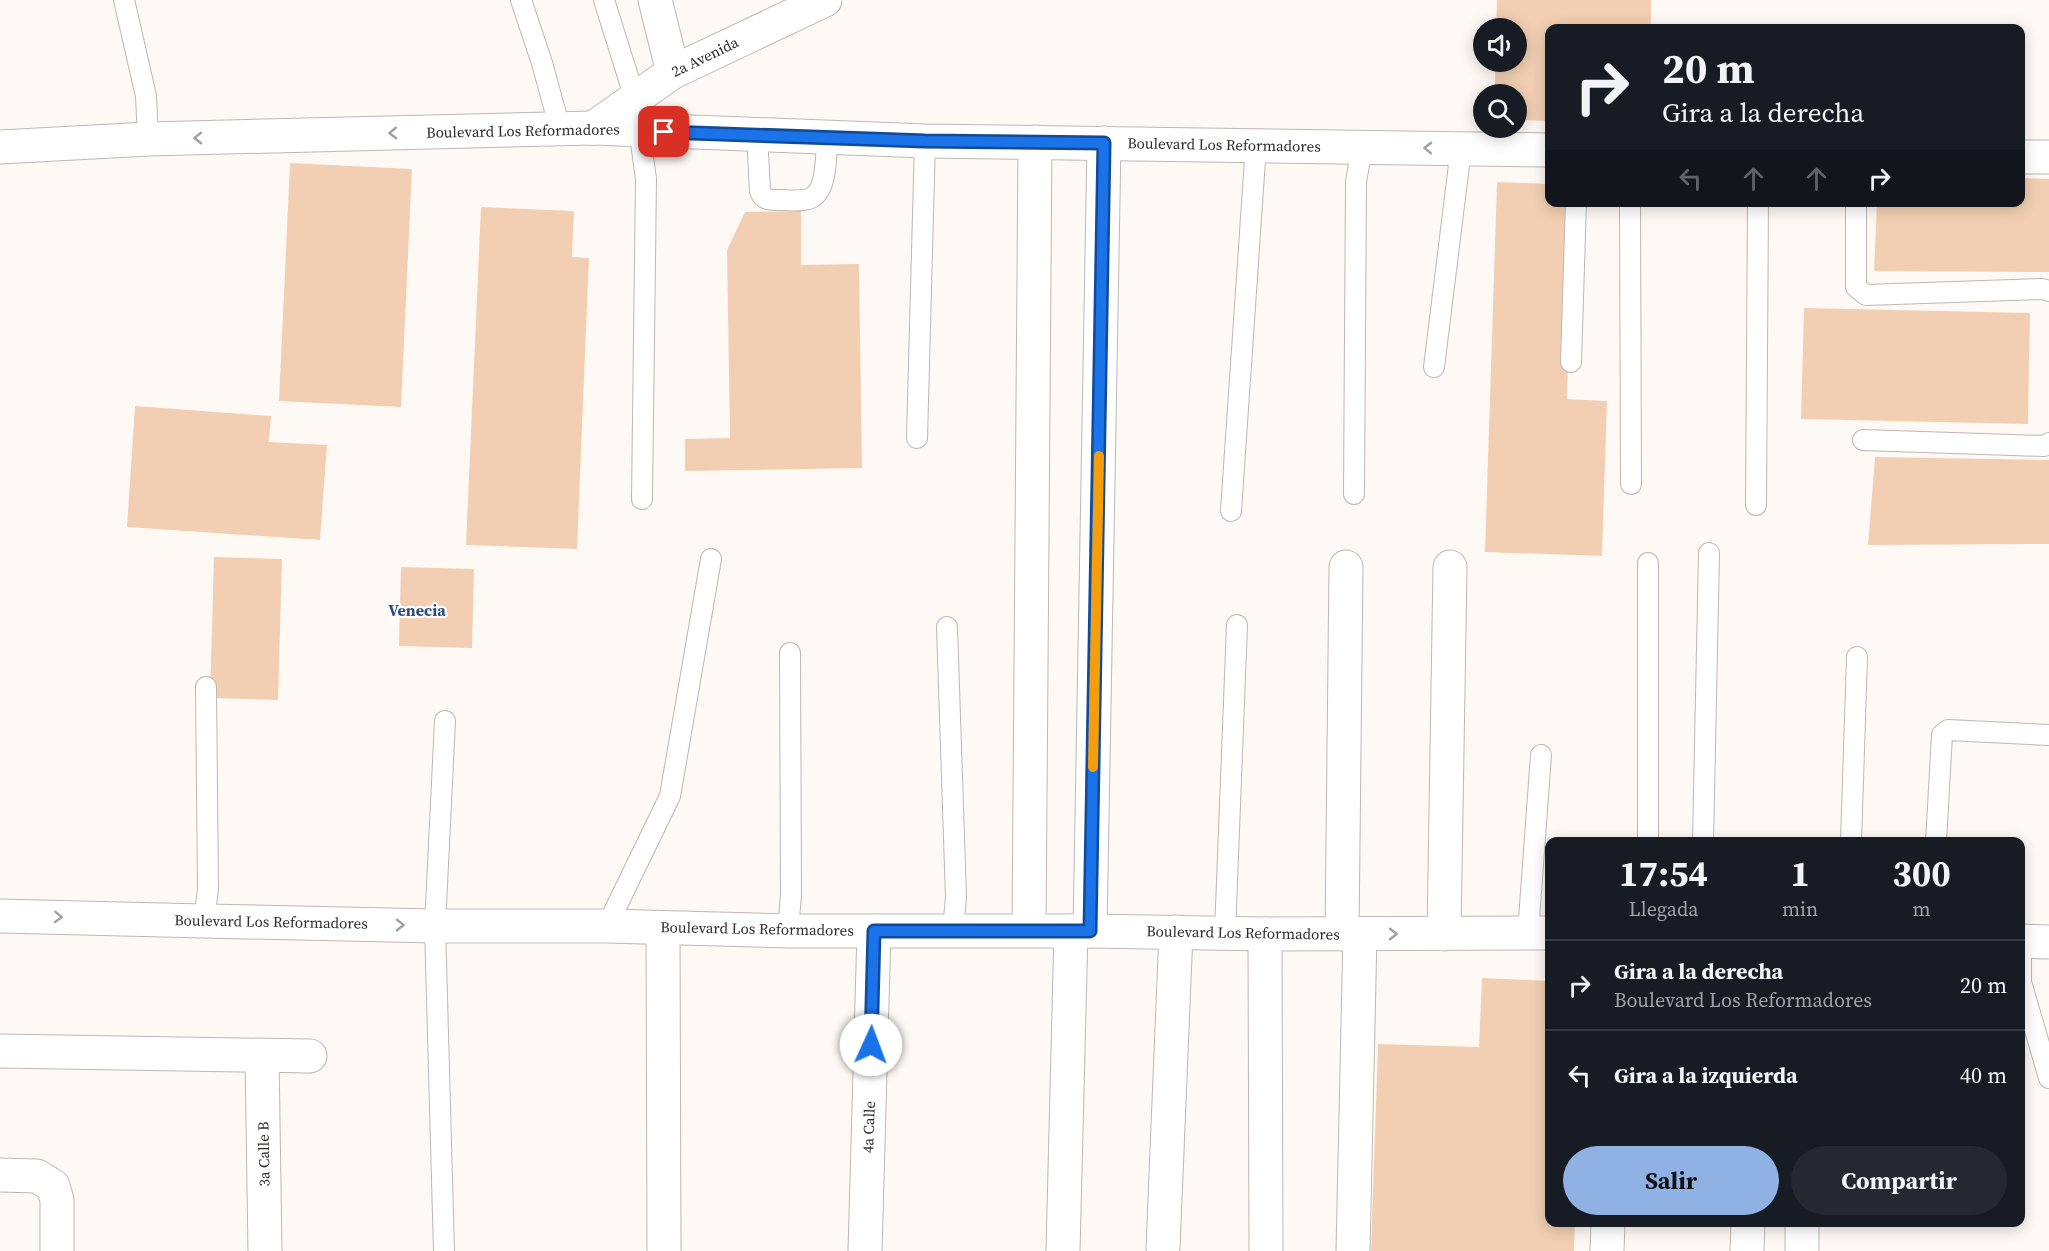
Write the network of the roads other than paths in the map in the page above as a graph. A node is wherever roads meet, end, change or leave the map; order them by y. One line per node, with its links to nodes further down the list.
1 (124, 0): 13 (lane)
2 (521, 0): 9 (lane)
3 (604, 0): 7 (lane)
4 (655, 0): 6 (street)
5 (825, 0): 6 (street, 2a Avenida)
6 (673, 72): 7 (street, 2a Avenida)
7 (635, 99): 8 (street, 2a Avenida); 10 (lane)
8 (593, 128): 9 (street, Boulevard Los Reformadores); 10 (street, Boulevard Los Reformadores)
9 (560, 129): 13 (street, Boulevard Los Reformadores, one-way to 13)
10 (640, 131): 11 (street, Boulevard Los Reformadores); 36 (lane)
11 (757, 135): 12 (street, Boulevard Los Reformadores); 12 (lane)
12 (827, 137): 14 (street, Boulevard Los Reformadores)
13 (148, 139): 18 (street, Boulevard Los Reformadores)
14 (925, 141): 15 (street, Boulevard Los Reformadores); 31 (lane)
15 (1035, 142): 16 (street, Boulevard Los Reformadores); 61 (street)
16 (1104, 143): 17 (street, Boulevard Los Reformadores); 64 (street)
17 (1256, 146): 19 (street, Boulevard Los Reformadores); 38 (lane)
18 (0, 147)
19 (1362, 147): 20 (street, Boulevard Los Reformadores, one-way to 19); 35 (lane)
20 (1461, 149): 21 (street, Boulevard Los Reformadores); 30 (lane)
21 (1545, 150)
22 (2025, 157): 23 (street)
23 (2049, 157)
24 (1576, 207): 29 (lane)
25 (1630, 207): 34 (lane)
26 (1758, 207): 37 (lane)
27 (1856, 207): 28 (lane)
28 (2049, 291)
29 (1571, 362)
30 (1434, 367)
31 (917, 438)
32 (1863, 440): 33 (lane)
33 (2049, 443)
34 (1631, 484)
35 (1354, 494)
36 (642, 499)
37 (1756, 505)
38 (1231, 511)
39 (1708, 553): 53 (lane)
40 (711, 559): 59 (lane)
41 (1648, 563): 52 (lane)
42 (1346, 567): 70 (street)
43 (1450, 567): 71 (street)
44 (1237, 625): 67 (lane)
45 (948, 627): 65 (lane)
46 (790, 653): 62 (lane)
47 (1857, 657): 54 (lane)
48 (206, 687): 57 (lane)
49 (445, 721): 58 (lane)
50 (2049, 735): 55 (lane)
51 (1541, 755): 68 (lane)
52 (1648, 837)
53 (1703, 837)
54 (1851, 837)
55 (1936, 837)
56 (0, 916): 57 (street, Boulevard Los Reformadores, one-way to 57)
57 (204, 921): 58 (street, Boulevard Los Reformadores, one-way to 58)
58 (435, 926): 59 (street, Boulevard Los Reformadores); 86 (lane)
59 (606, 926): 60 (street, Boulevard Los Reformadores)
60 (663, 928): 62 (street, Boulevard Los Reformadores); 87 (street)
61 (1029, 930): 64 (street, Boulevard Los Reformadores); 65 (street, Boulevard Los Reformadores)
62 (788, 931): 63 (street, Boulevard Los Reformadores)
63 (874, 931): 65 (street, Boulevard Los Reformadores); 88 (street, 4a Calle)
64 (1080, 931): 66 (street, Boulevard Los Reformadores); 89 (street)
65 (953, 932)
66 (1176, 932): 67 (street, Boulevard Los Reformadores); 83 (street)
67 (1225, 933): 69 (street, Boulevard Los Reformadores)
68 (1539, 933): 71 (street, Boulevard Los Reformadores)
69 (1265, 934): 70 (street, Boulevard Los Reformadores); 90 (street)
70 (1351, 934): 71 (street, Boulevard Los Reformadores, one-way to 71); 91 (street)
71 (1444, 934)
72 (2025, 941): 73 (street)
73 (2049, 942)
74 (2025, 996): 78 (lane)
75 (0, 1051): 76 (street)
76 (262, 1056): 77 (street); 85 (street, 3a Calle B)
77 (310, 1056)
78 (2049, 1078)
79 (0, 1175): 84 (street)
80 (1608, 1227): 92 (street)
81 (1748, 1227): 93 (street)
82 (1802, 1227): 94 (street)
83 (1163, 1248)
84 (57, 1251)
85 (265, 1251)
86 (444, 1251)
87 (664, 1251)
88 (865, 1251)
89 (1063, 1251)
90 (1266, 1251)
91 (1353, 1251)
92 (1607, 1251)
93 (1747, 1251)
94 (1802, 1251)

